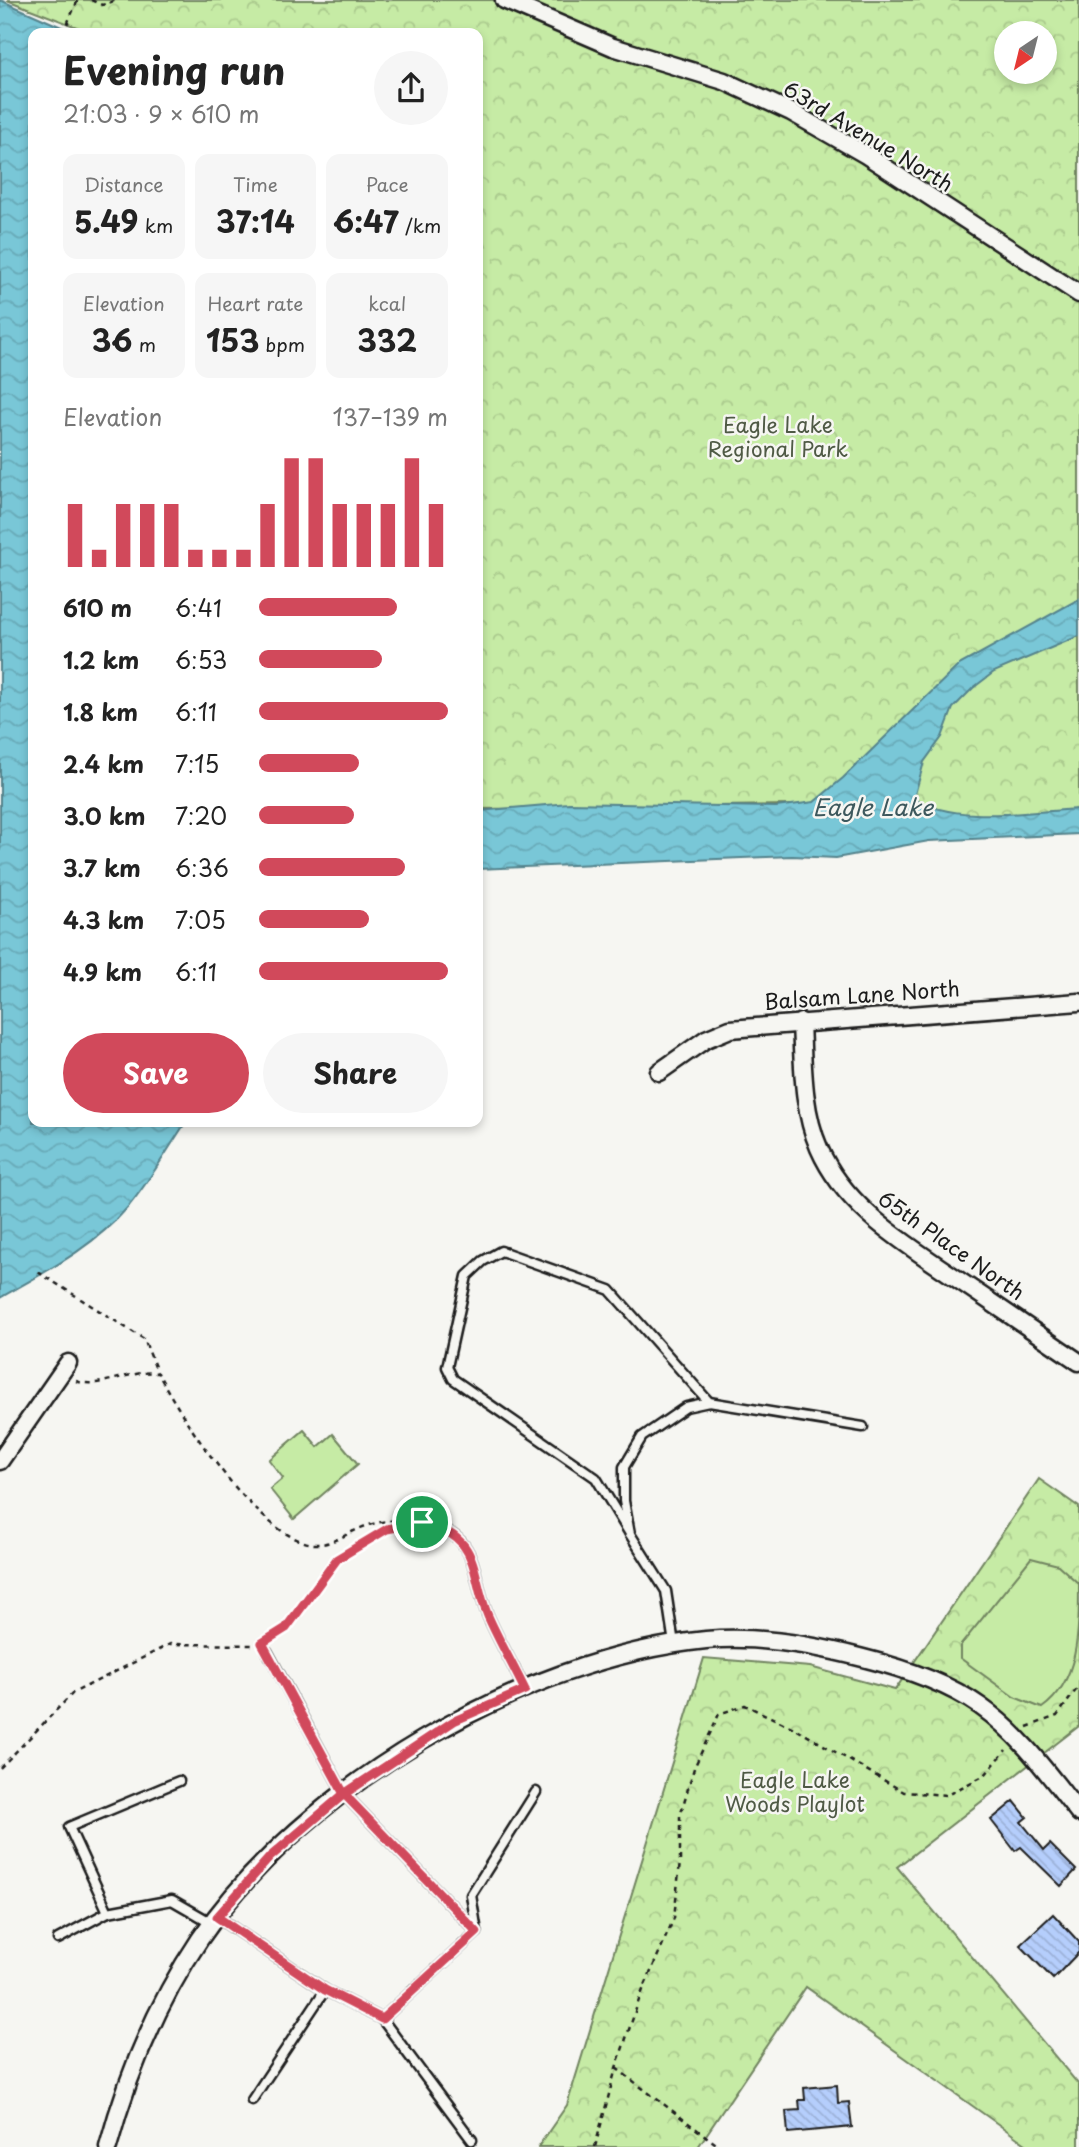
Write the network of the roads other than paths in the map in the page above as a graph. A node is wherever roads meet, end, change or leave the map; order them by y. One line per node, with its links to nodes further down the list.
1 (504, 0): 2 (street, 63rd Avenue North)
2 (1079, 294)
3 (1079, 1002): 4 (street, Balsam Lane North)
4 (801, 1023): 5 (street, Balsam Lane North); 6 (street, 65th Place North)
5 (659, 1072)
6 (1079, 1362)
7 (64, 1369): 10 (street)
8 (709, 1402): 9 (lane); 12 (lane); 12 (lane)
9 (863, 1427)
10 (0, 1461)
11 (422, 1522): 15 (lane)
12 (630, 1534): 13 (lane)
13 (674, 1644): 15 (street); 19 (street)
14 (267, 1651): 18 (lane)
15 (525, 1690): 18 (street)
16 (179, 1781): 20 (lane)
17 (536, 1792): 22 (lane)
18 (344, 1794): 21 (street); 22 (lane)
19 (1079, 1813)
20 (108, 1912): 21 (lane); 23 (lane)
21 (215, 1920): 24 (lane); 28 (street)
22 (477, 1932): 25 (lane)
23 (58, 1939)
24 (325, 1990): 25 (lane); 26 (lane)
25 (382, 2019): 27 (lane)
26 (251, 2100)
27 (472, 2140)
28 (108, 2147)

